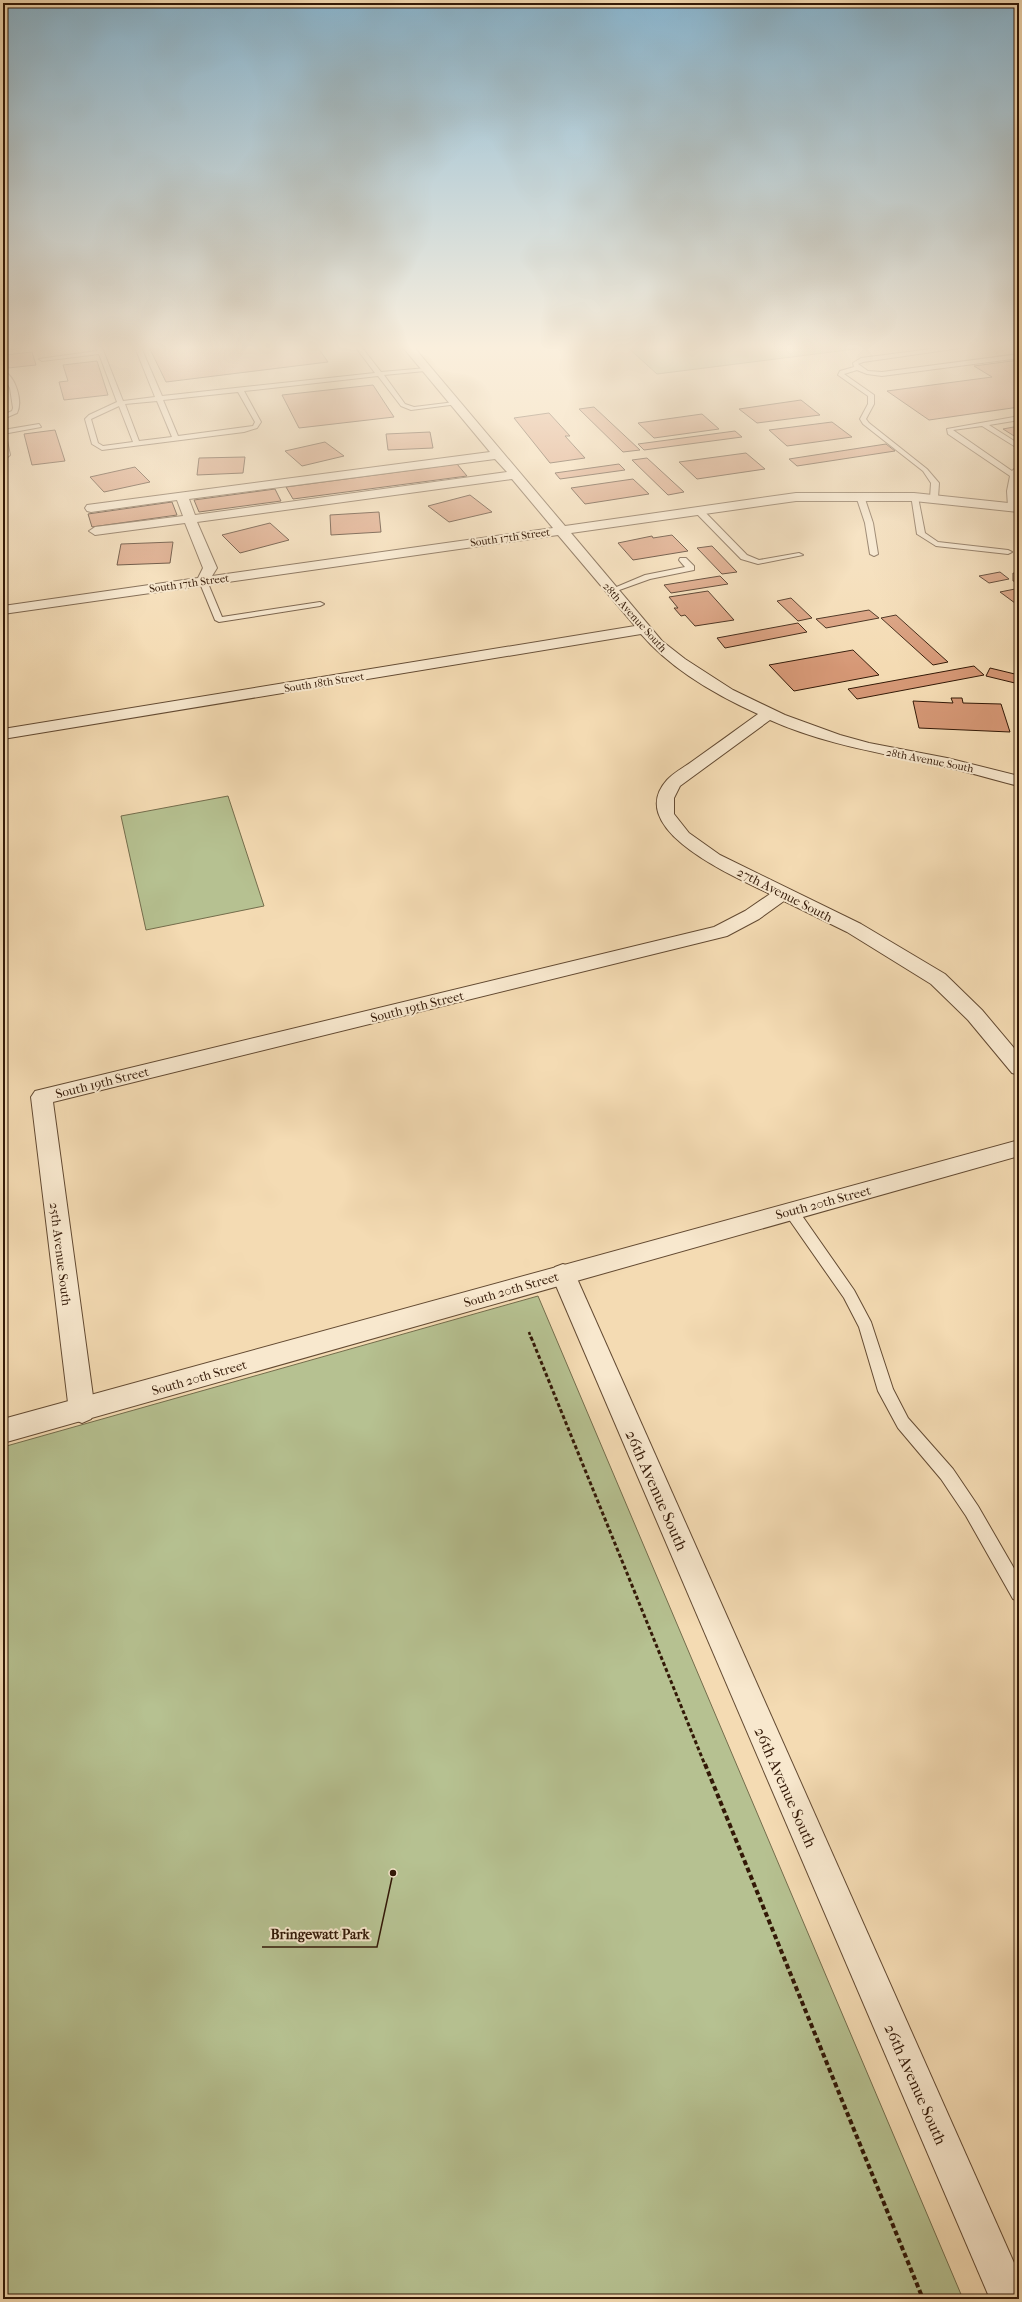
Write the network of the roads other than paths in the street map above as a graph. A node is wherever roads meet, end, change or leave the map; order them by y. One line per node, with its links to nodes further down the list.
1 (495, 452): 4 (street, 28th Avenue South)
2 (902, 452): 11 (lane)
3 (979, 452): 6 (lane)
4 (497, 455): 7 (street, 28th Avenue South); 8 (street)
5 (1019, 467): 6 (lane)
6 (1012, 474): 13 (lane)
7 (514, 475): 15 (street); 16 (street, 28th Avenue South)
8 (182, 496): 12 (street); 15 (street)
9 (860, 496): 10 (street, South 17th Street); 14 (street, South 17th Street); 19 (lane)
10 (914, 497): 11 (street, South 17th Street); 18 (lane)
11 (934, 498): 13 (street, South 17th Street)
12 (90, 508)
13 (1016, 508)
14 (698, 510): 16 (street, South 17th Street); 20 (lane)
15 (190, 519): 17 (street); 22 (street)
16 (559, 530): 22 (street, South 17th Street); 23 (street, 28th Avenue South)
17 (95, 532)
18 (1008, 552)
19 (874, 554)
20 (799, 555)
21 (683, 560): 23 (lane)
22 (203, 581): 24 (lane); 25 (street, South 17th Street)
23 (611, 591): 26 (street, 28th Avenue South)
24 (320, 604)
25 (3, 610)
26 (644, 629): 27 (street, 28th Avenue South); 28 (street, South 18th Street)
27 (768, 714): 29 (street, 28th Avenue South); 30 (street, 27th Avenue South)
28 (3, 734)
29 (1019, 781)
30 (783, 893): 31 (street, 27th Avenue South); 32 (street, South 19th Street)
31 (1019, 1068)
32 (42, 1097): 36 (street, 25th Avenue South)
33 (1017, 1152): 34 (street, South 20th Street)
34 (791, 1211): 35 (street, South 20th Street); 38 (lane)
35 (563, 1274): 36 (street, South 20th Street); 39 (street, 26th Avenue South)
36 (82, 1411): 37 (street, South 20th Street)
37 (3, 1431)
38 (1019, 1593)
39 (1012, 2291)

